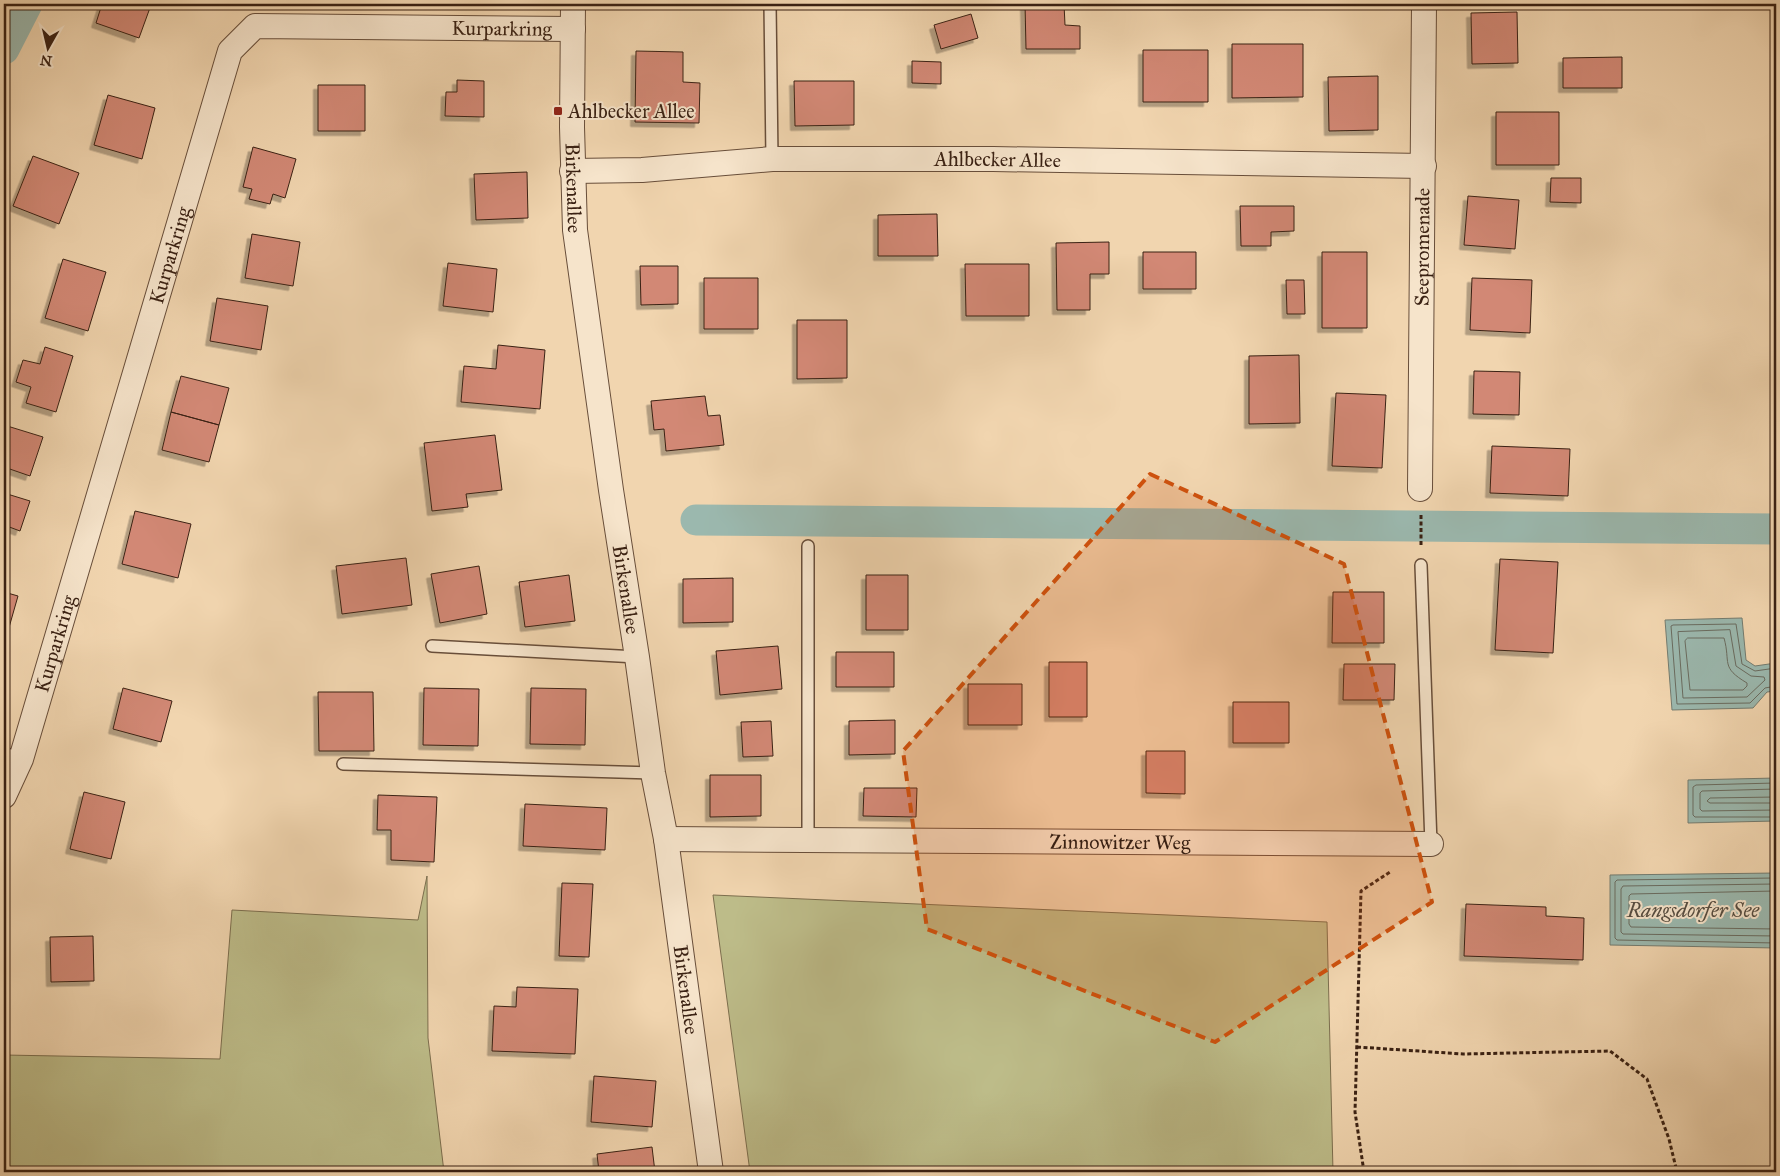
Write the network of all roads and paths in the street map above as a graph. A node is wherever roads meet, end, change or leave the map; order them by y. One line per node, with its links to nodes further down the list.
1 (573, 4): 4 (street, Birkenallee)
2 (770, 4): 5 (lane)
3 (1424, 4): 6 (street, Seepromenade)
4 (573, 29): 7 (street, Birkenallee); 13 (street, Kurparkring)
5 (772, 159): 6 (street, Ahlbecker Allee); 7 (street, Ahlbecker Allee)
6 (1424, 166): 8 (street, Seepromenade)
7 (572, 171): 12 (street, Birkenallee)
8 (1420, 489): 10 (path)
9 (808, 546): 18 (lane)
10 (1421, 565): 19 (lane)
11 (432, 646): 12 (lane)
12 (637, 657): 15 (street, Birkenallee)
13 (12, 756): 16 (street, Kurparkring)
14 (343, 764): 15 (lane)
15 (653, 773): 17 (street, Birkenallee)
16 (4, 796)
17 (666, 839): 18 (street, Zinnowitzer Weg); 22 (street, Birkenallee)
18 (808, 840): 19 (street, Zinnowitzer Weg)
19 (1430, 844)
20 (1392, 870): 21 (path)
21 (1357, 1047): 23 (path); 24 (path)
22 (711, 1172)
23 (1364, 1172)
24 (1677, 1172)

